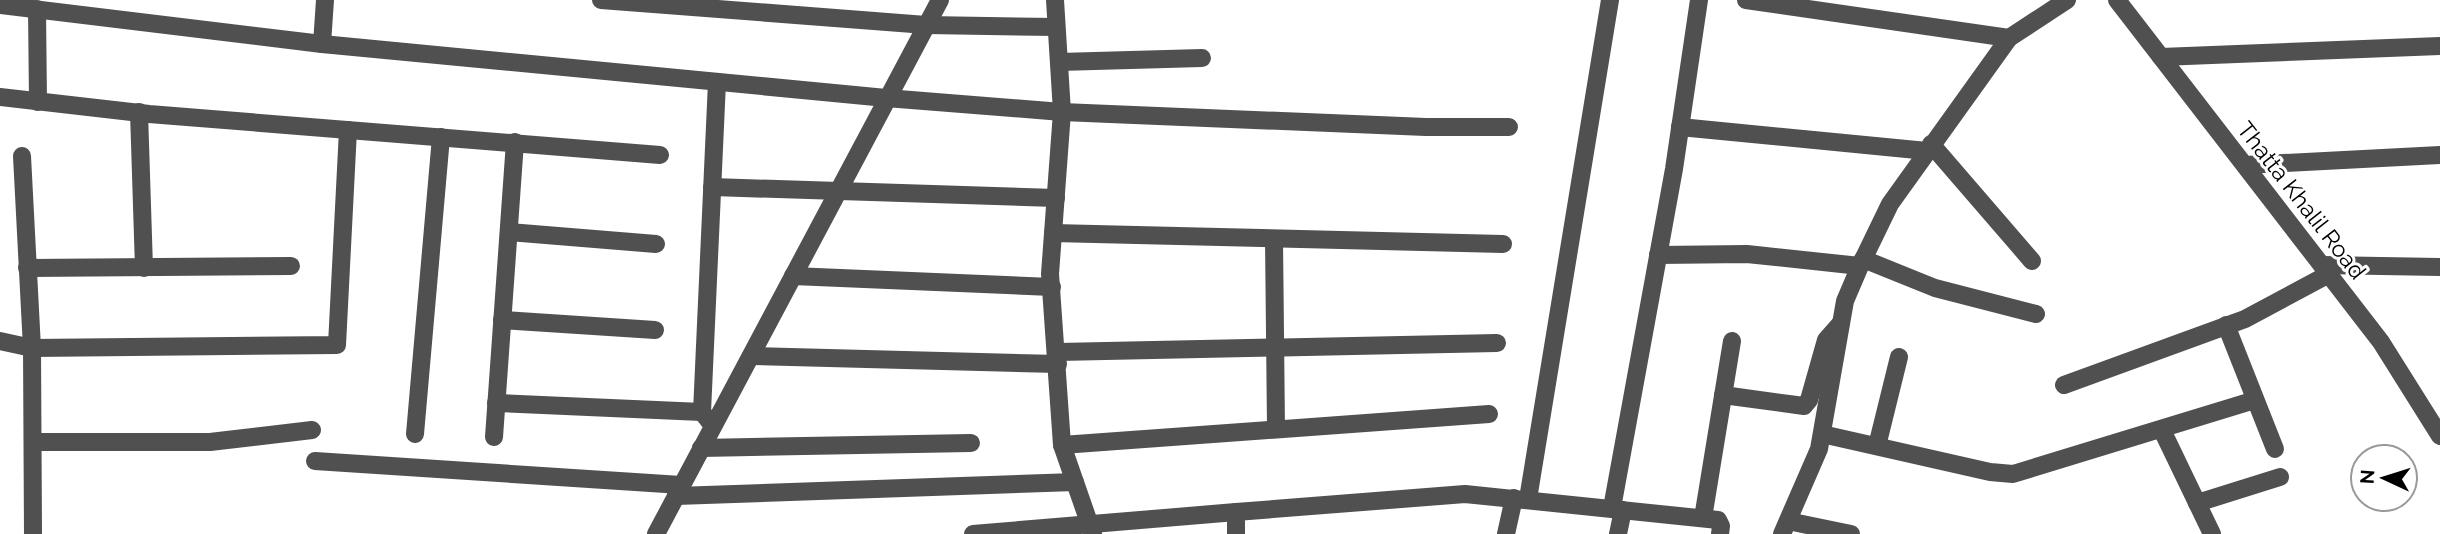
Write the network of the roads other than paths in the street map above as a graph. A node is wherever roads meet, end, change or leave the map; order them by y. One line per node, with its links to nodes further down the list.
1 (325, 0): 15 (street)
2 (601, 0): 12 (street)
3 (940, 0): 12 (street)
4 (1055, 0): 13 (street)
5 (1610, 0): 91 (street)
6 (1699, 0): 27 (street)
7 (1746, 0): 14 (street)
8 (2067, 0): 14 (street)
9 (2116, 0): 17 (street, Thatta Khalil Road)
10 (0, 5): 11 (street)
11 (37, 9): 15 (street); 23 (street)
12 (926, 25): 13 (street); 22 (street)
13 (1056, 27): 19 (street)
14 (2009, 38): 31 (street)
15 (322, 44): 20 (street)
16 (2440, 46): 17 (street)
17 (2161, 57): 35 (street, Thatta Khalil Road)
18 (1202, 58): 19 (street)
19 (1059, 62): 25 (street)
20 (717, 82): 22 (street); 36 (street)
21 (0, 97): 23 (street)
22 (886, 98): 25 (street); 37 (street)
23 (38, 102): 24 (street)
24 (139, 112): 28 (street); 50 (street)
25 (1062, 112): 26 (street); 38 (street)
26 (1509, 127)
27 (1680, 127): 31 (street); 44 (street)
28 (348, 130): 29 (street); 63 (street)
29 (441, 137): 30 (street); 77 (street)
30 (515, 142): 32 (street); 39 (street)
31 (1929, 148): 45 (street); 46 (street)
32 (660, 155)
33 (2440, 155): 35 (street)
34 (22, 156): 49 (street)
35 (2245, 165): 51 (street, Thatta Khalil Road)
36 (712, 187): 37 (street); 71 (street)
37 (837, 193): 38 (street); 52 (street)
38 (1056, 198): 40 (street)
39 (509, 232): 42 (street); 55 (street)
40 (1053, 233): 41 (street); 53 (street)
41 (1274, 239): 43 (street); 62 (street)
42 (656, 244)
43 (1503, 244)
44 (1658, 255): 46 (street); 93 (street)
45 (2032, 261)
46 (1861, 262): 54 (street); 56 (street)
47 (291, 266): 50 (street)
48 (2440, 267): 51 (street)
49 (27, 268): 50 (street); 63 (street)
50 (144, 268)
51 (2326, 270): 57 (street); 79 (street, Thatta Khalil Road)
52 (793, 276): 53 (street); 64 (street)
53 (1052, 287): 66 (street)
54 (2036, 314)
55 (502, 320): 58 (street); 70 (street)
56 (1842, 321): 68 (street); 78 (street)
57 (2227, 325): 67 (street); 69 (street)
58 (655, 330)
59 (0, 341): 63 (street)
60 (1732, 341): 68 (street)
61 (1497, 343): 62 (street)
62 (1276, 347): 66 (street); 74 (street)
63 (33, 348): 81 (street)
64 (751, 356): 66 (street); 73 (street)
65 (1899, 357): 84 (street)
66 (1058, 358): 83 (street)
67 (2064, 385)
68 (1723, 395): 95 (street)
69 (2255, 400): 76 (street); 86 (street)
70 (496, 403): 71 (street); 80 (street)
71 (702, 412): 73 (street)
72 (1489, 414): 74 (street)
73 (713, 426): 85 (street)
74 (1276, 428): 83 (street)
75 (312, 430): 81 (street)
76 (2162, 430): 84 (street); 92 (street)
77 (415, 434)
78 (1822, 434): 84 (street); 96 (street)
79 (2440, 436)
80 (494, 437)
81 (33, 442): 98 (street)
82 (971, 443): 85 (street)
83 (1062, 445): 89 (street)
84 (1877, 446)
85 (701, 448): 90 (street)
86 (2275, 449)
87 (315, 461): 90 (street)
88 (2280, 477): 92 (street)
89 (1075, 482): 90 (street); 97 (street)
90 (679, 490): 99 (street)
91 (1521, 498): 93 (street); 94 (street); 102 (street)
92 (2197, 503): 106 (street)
93 (1618, 509): 95 (street); 103 (street)
94 (1236, 512): 97 (street); 101 (street)
95 (1703, 518): 104 (street)
96 (1785, 528): 105 (street)
97 (1091, 529): 100 (street)
98 (33, 534)
99 (656, 534)
100 (973, 534)
101 (1236, 534)
102 (1506, 534)
103 (1618, 534)
104 (1720, 534)
105 (1851, 534)
106 (2212, 534)

